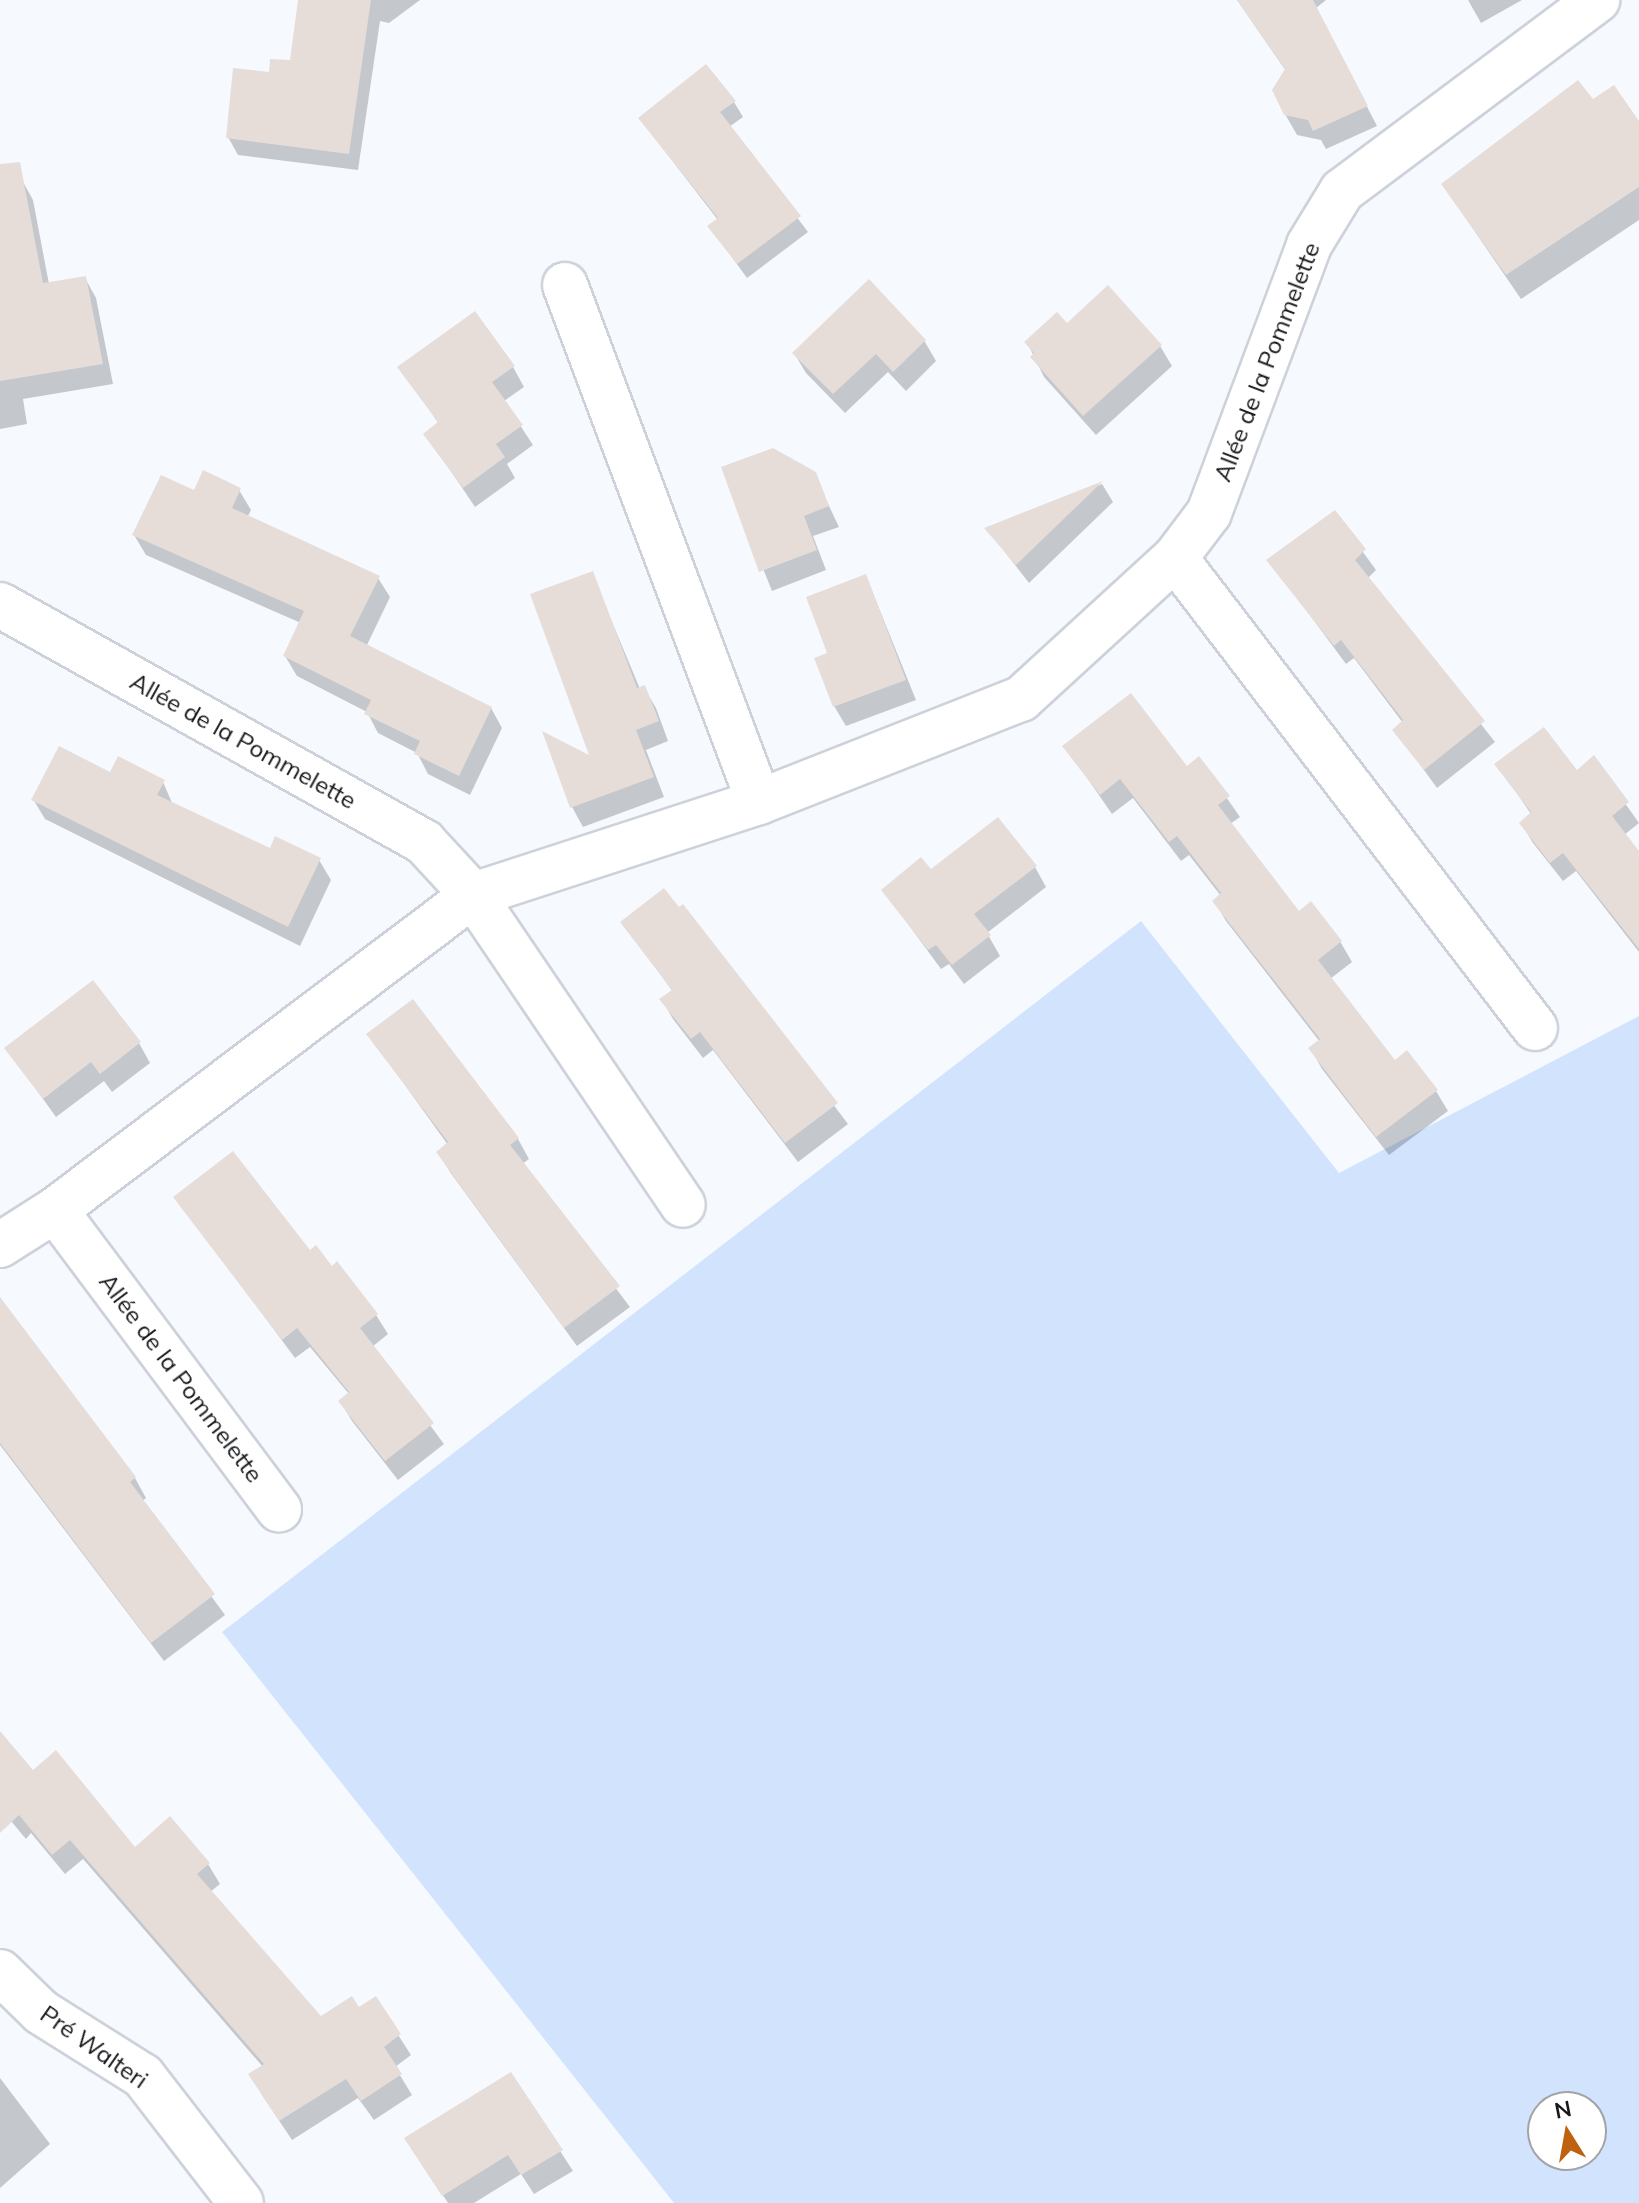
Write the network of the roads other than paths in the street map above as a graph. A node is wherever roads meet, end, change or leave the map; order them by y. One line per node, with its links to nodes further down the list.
1 (1597, 0): 3 (street, Allée de la Pommelette)
2 (565, 285): 5 (street)
3 (1175, 558): 5 (street, Allée de la Pommelette); 7 (street)
4 (0, 605): 6 (street, Allée de la Pommelette)
5 (759, 802): 6 (street, Allée de la Pommelette)
6 (473, 895): 8 (street, Allée de la Pommelette); 9 (street, Allée de la Pommelette)
7 (1535, 1028)
8 (683, 1205)
9 (55, 1210): 10 (street, Allée de la Pommelette); 11 (street, Allée de la Pommelette)
10 (0, 1245)
11 (279, 1509)
12 (0, 1972): 13 (street, Pré Walteri)
13 (241, 2203)

